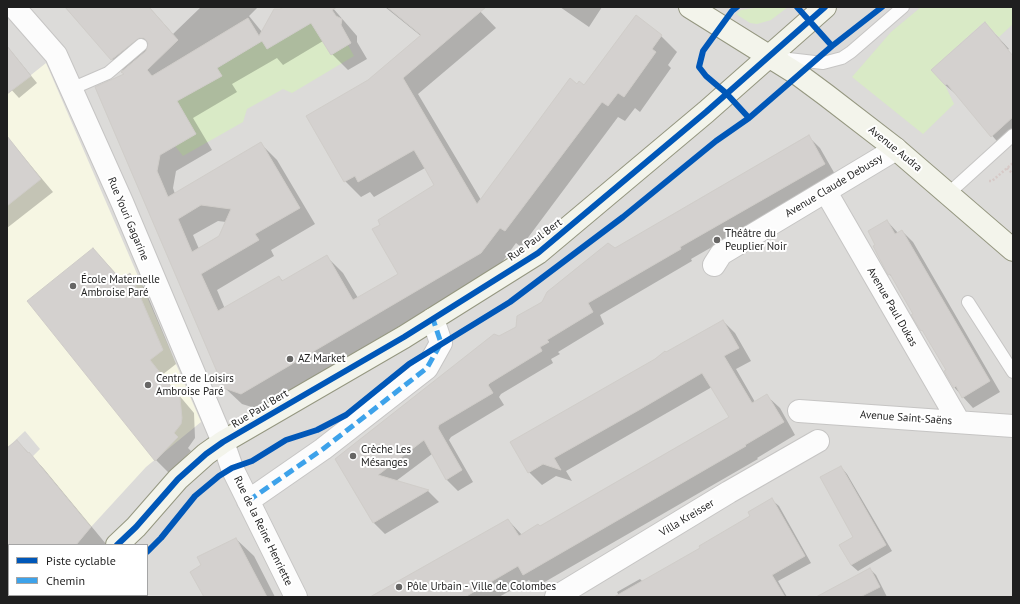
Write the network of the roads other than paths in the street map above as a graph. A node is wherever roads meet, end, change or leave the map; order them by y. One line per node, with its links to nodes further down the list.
1 (14, 7): 7 (street, Rue Youri Gagarine)
2 (690, 7): 6 (street, Avenue Audra)
3 (825, 7): 6 (street, Rue Paul Bert)
4 (903, 7): 6 (lane)
5 (142, 45): 7 (lane)
6 (769, 57): 9 (street, Avenue Audra); 15 (street, Rue Paul Bert)
7 (71, 90): 21 (street, Rue Youri Gagarine)
8 (1013, 135): 11 (lane)
9 (896, 149): 10 (street, Avenue Claude Debussy); 11 (street, Avenue Audra)
10 (826, 192): 13 (street, Avenue Claude Debussy); 18 (street, Avenue Paul Dukas)
11 (949, 193): 12 (street, Avenue Audra)
12 (1013, 250)
13 (714, 265)
14 (968, 302): 16 (lane)
15 (433, 319): 21 (street, Rue Paul Bert); 22 (street)
16 (1013, 372)
17 (799, 411): 18 (street, Avenue Saint-Saëns)
18 (959, 422): 19 (street, Avenue Saint-Saëns)
19 (1013, 426)
20 (818, 441): 24 (street, Villa Kreisser)
21 (223, 442): 22 (street, Rue de la Reine Henriette); 23 (street, Rue Paul Bert)
22 (248, 501): 25 (street, Rue de la Reine Henriette)
23 (118, 544)
24 (568, 594)
25 (296, 597)

